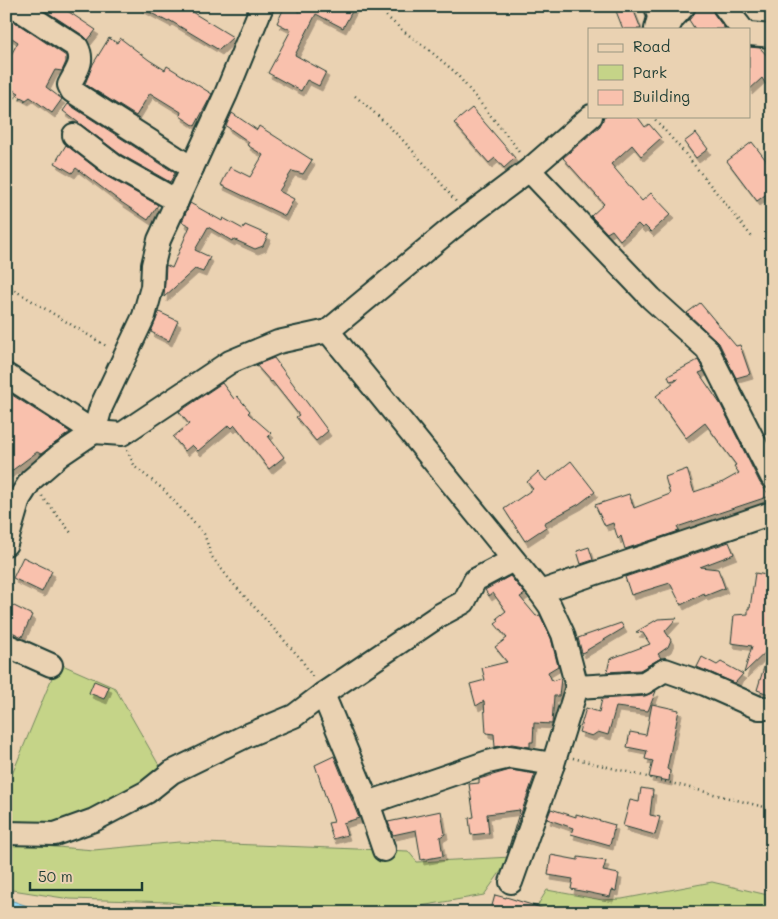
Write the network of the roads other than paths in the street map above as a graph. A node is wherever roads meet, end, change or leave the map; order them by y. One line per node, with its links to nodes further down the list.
1 (14, 6): 13 (street)
2 (262, 6): 13 (street)
3 (656, 6): 6 (street)
4 (684, 6): 7 (street)
5 (724, 6): 8 (street)
6 (656, 28)
7 (668, 28)
8 (741, 28)
9 (750, 34): 10 (street)
10 (772, 36)
11 (589, 118): 14 (street)
12 (74, 135): 15 (street)
13 (192, 168): 15 (street)
14 (529, 170): 16 (street); 19 (street)
15 (177, 201): 18 (street)
16 (328, 332): 18 (street); 22 (street)
17 (6, 375): 18 (street)
18 (94, 432): 21 (street)
19 (772, 477)
20 (772, 513): 23 (street)
21 (6, 544)
22 (514, 560): 23 (street); 27 (street)
23 (540, 592): 26 (street)
24 (6, 645): 25 (street)
25 (50, 665)
26 (577, 687): 28 (street); 29 (street)
27 (323, 694): 30 (street); 31 (street)
28 (772, 708)
29 (555, 759): 30 (street); 33 (street)
30 (368, 803): 32 (street)
31 (6, 834)
32 (384, 850)
33 (511, 882)

